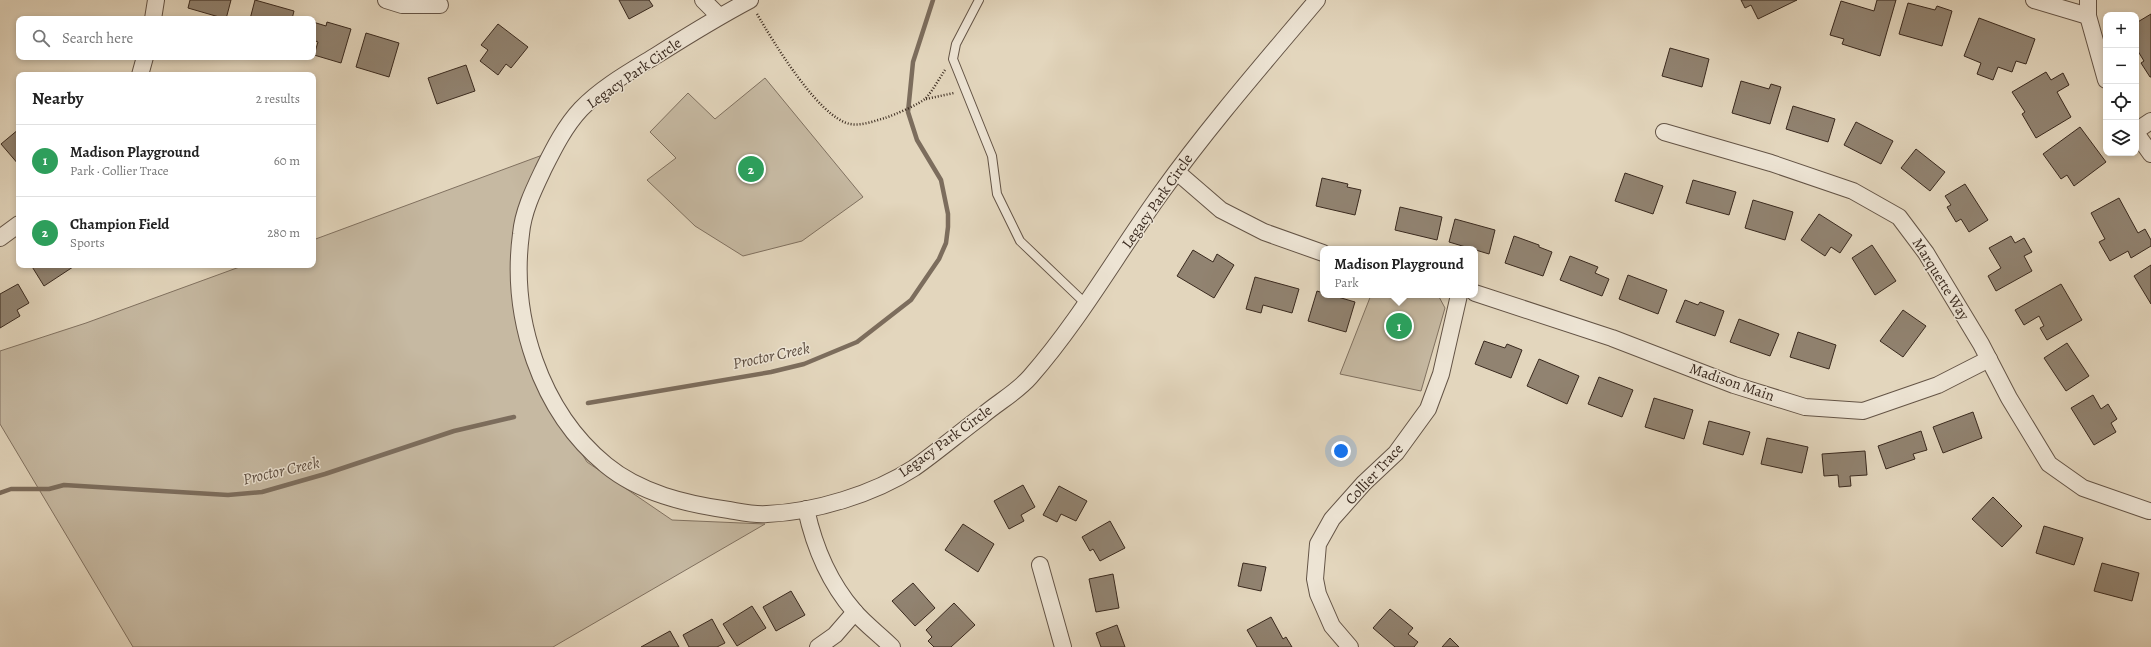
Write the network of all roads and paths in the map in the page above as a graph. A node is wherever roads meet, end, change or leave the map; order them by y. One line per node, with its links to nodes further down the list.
1 (156, 0): 10 (street)
2 (386, 0): 8 (street)
3 (703, 0): 11 (street)
4 (979, 0): 13 (lane)
5 (1317, 0): 24 (street, Legacy Park Circle)
6 (2034, 0): 12 (street)
7 (2088, 0): 12 (street)
8 (440, 4)
9 (754, 7): 11 (street, Legacy Park Circle); 18 (path)
10 (153, 16)
11 (719, 16): 32 (street, Legacy Park Circle)
12 (2088, 16): 15 (street)
13 (953, 59): 17 (lane); 18 (path)
14 (144, 60): 16 (street)
15 (2103, 69)
16 (141, 72)
17 (964, 91): 18 (path); 30 (lane)
18 (925, 99)
19 (2151, 121): 20 (street)
20 (2139, 130)
21 (1664, 132): 31 (street, Marquette Way)
22 (2139, 136): 23 (street)
23 (2151, 154)
24 (1176, 172): 27 (street); 30 (street, Legacy Park Circle)
25 (16, 226): 26 (street)
26 (0, 238)
27 (1320, 252)
28 (1478, 294): 31 (street, Madison Main)
29 (1457, 298): 39 (street, Collier Trace)
30 (1086, 304): 32 (street, Legacy Park Circle)
31 (1989, 359): 33 (street, Marquette Way)
32 (806, 509): 35 (street)
33 (2149, 511)
34 (1040, 565): 38 (street)
35 (855, 612): 36 (street); 37 (street)
36 (818, 647)
37 (892, 647)
38 (1063, 647)
39 (1350, 647)

